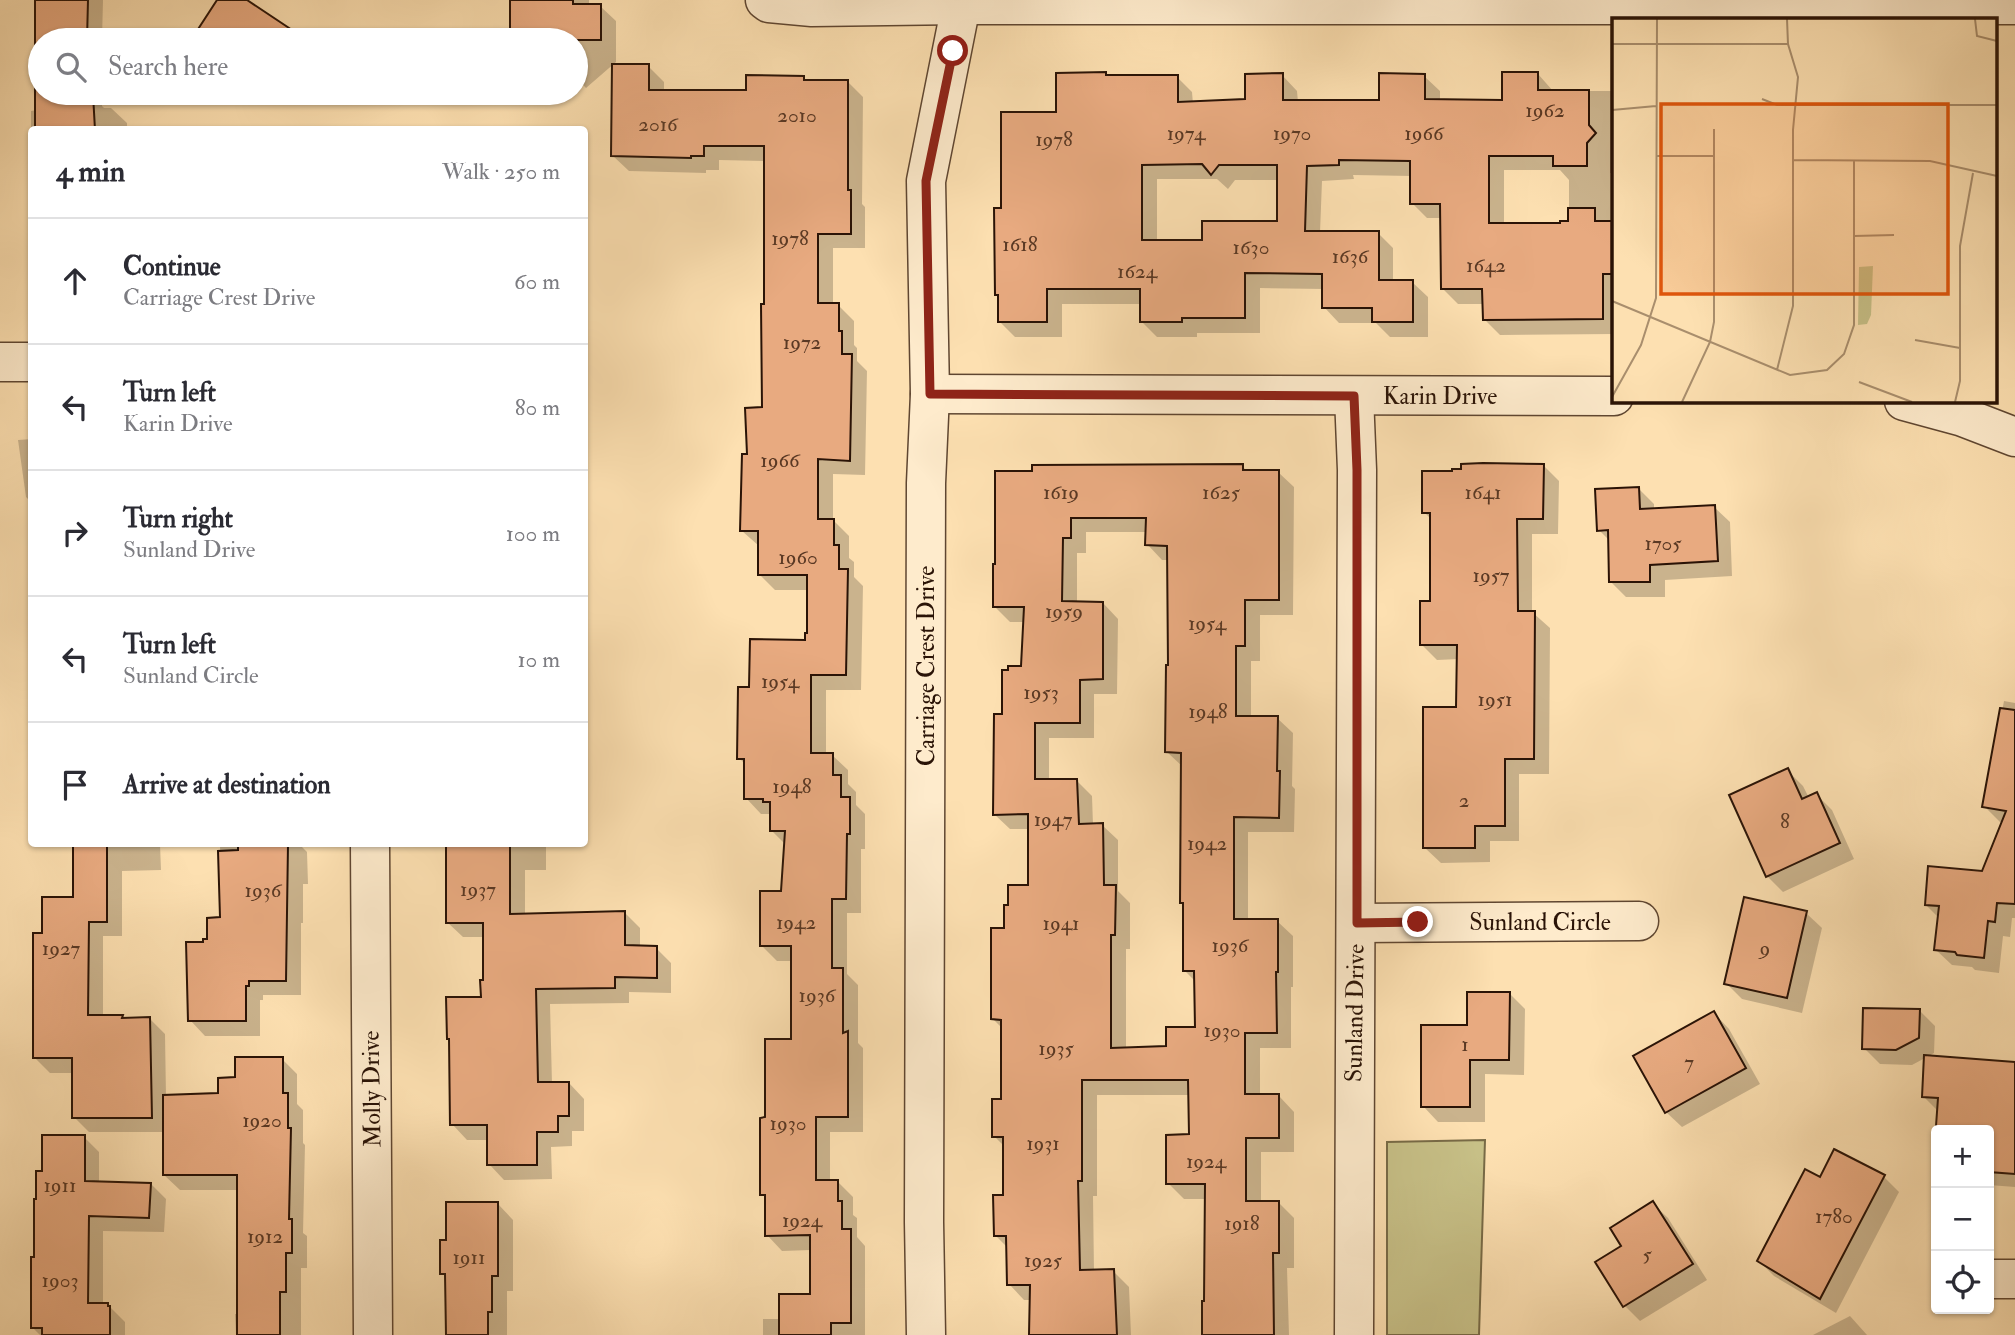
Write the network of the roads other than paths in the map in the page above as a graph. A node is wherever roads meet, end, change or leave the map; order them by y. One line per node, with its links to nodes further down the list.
1 (765, 0): 2 (street)
2 (962, 3): 3 (street); 6 (street, Carriage Crest Drive)
3 (2015, 5)
4 (0, 362): 5 (street)
5 (28, 362)
6 (930, 394): 7 (street, Karin Drive); 17 (street, Carriage Crest Drive)
7 (1354, 396): 8 (street, Karin Drive); 13 (street, Sunland Drive)
8 (1612, 396)
9 (1908, 402): 10 (street)
10 (2015, 437)
11 (370, 847): 16 (street, Molly Drive)
12 (1639, 921): 13 (street, Sunland Circle)
13 (1357, 923): 18 (street, Sunland Drive)
14 (1994, 1279): 15 (street)
15 (2015, 1279)
16 (373, 1335)
17 (926, 1335)
18 (1354, 1335)

